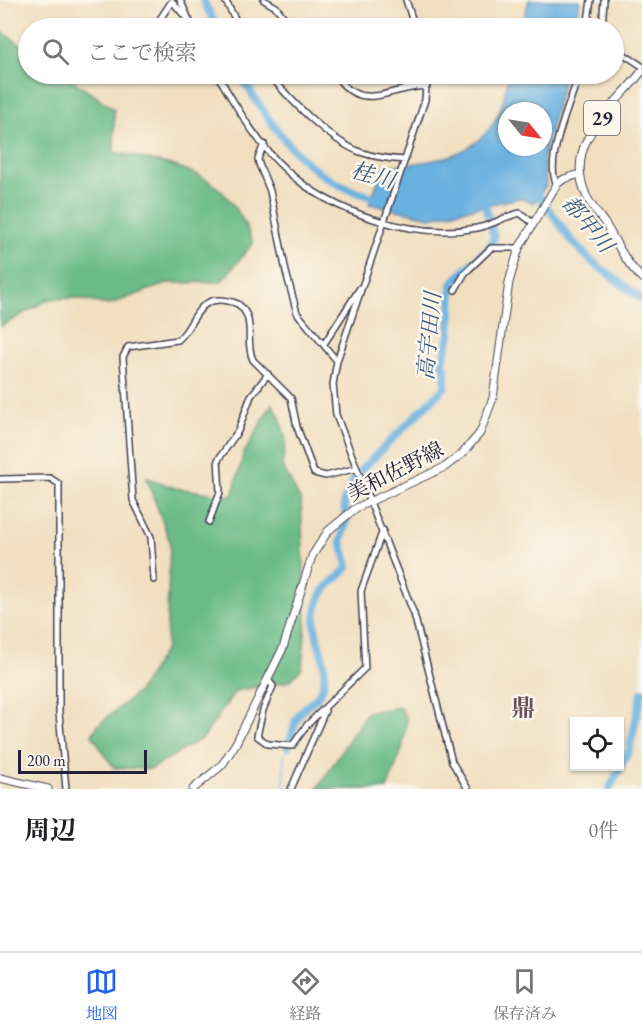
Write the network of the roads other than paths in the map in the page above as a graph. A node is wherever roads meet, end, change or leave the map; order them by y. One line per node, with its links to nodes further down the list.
1 (180, 0): 9 (street)
2 (264, 0): 11 (street)
3 (406, 0): 12 (street)
4 (591, 0): 13 (street)
5 (604, 0): 14 (street)
6 (226, 1): 10 (street)
7 (161, 18): 8 (street)
8 (185, 18)
9 (188, 18)
10 (235, 18)
11 (284, 18)
12 (412, 18)
13 (588, 18)
14 (603, 18)
15 (624, 54): 16 (street)
16 (642, 66)
17 (642, 71): 25 (main road, 29)
18 (224, 84): 23 (street)
19 (278, 84): 24 (street)
20 (342, 84): 22 (street)
21 (576, 84): 26 (street)
22 (428, 86): 24 (street)
23 (264, 144): 28 (street); 33 (street)
24 (405, 161): 28 (street)
25 (580, 174): 26 (main road); 30 (main road, 29)
26 (556, 187): 27 (main road, 美和佐野線)
27 (534, 221): 28 (street); 29 (main road, 美和佐野線)
28 (385, 222): 31 (street)
29 (519, 248): 32 (street); 38 (main road, 美和佐野線)
30 (642, 278)
31 (362, 287): 33 (street); 34 (street)
32 (455, 290)
33 (324, 344): 34 (street)
34 (338, 361): 36 (street)
35 (268, 374): 36 (street); 39 (street); 41 (street)
36 (357, 468): 38 (street)
37 (0, 478): 46 (street)
38 (370, 501): 40 (street); 42 (main road, 美和佐野線)
39 (208, 522)
40 (383, 531): 43 (street); 49 (street)
41 (154, 580)
42 (268, 680): 43 (street); 47 (main road, 美和佐野線)
43 (325, 710): 48 (street)
44 (0, 778): 45 (main road)
45 (48, 789)
46 (66, 789)
47 (193, 789)
48 (291, 789)
49 (468, 789)

